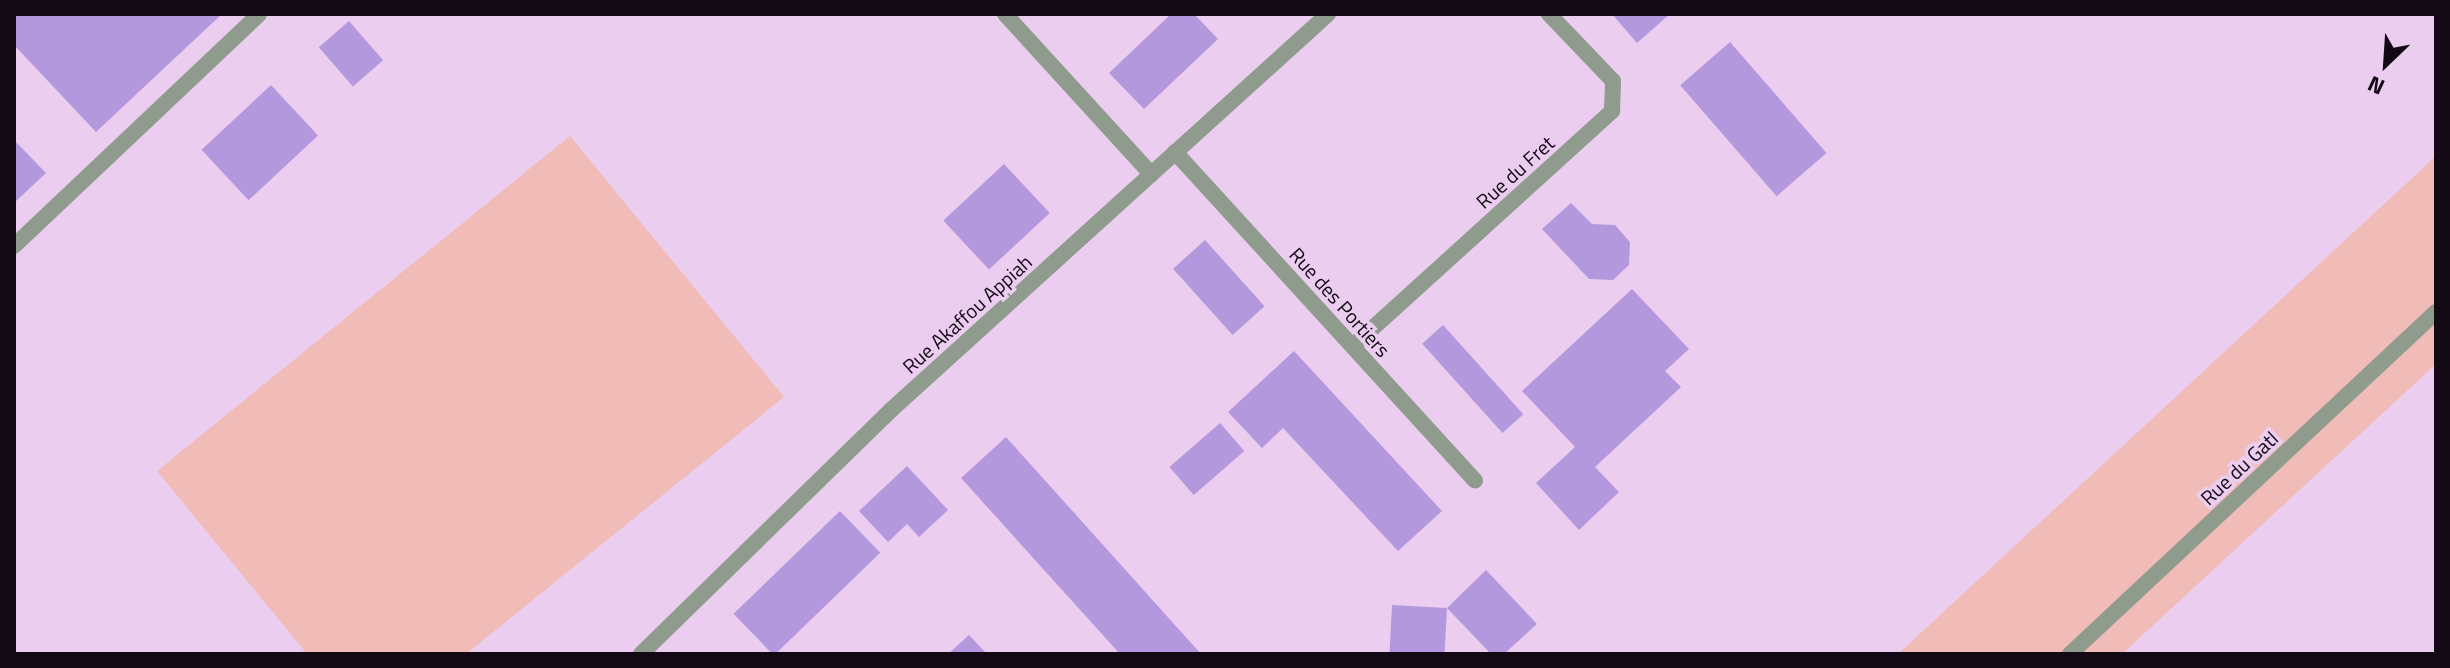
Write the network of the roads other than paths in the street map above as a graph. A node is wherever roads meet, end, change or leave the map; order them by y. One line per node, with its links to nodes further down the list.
1 (259, 14): 7 (lane)
2 (1005, 14): 6 (lane)
3 (1328, 14): 5 (lane, Rue Akaffou Appiah)
4 (1549, 14): 9 (lane, Rue du Fret)
5 (1175, 152): 6 (lane, Rue Akaffou Appiah); 9 (lane, Rue des Portiers)
6 (1151, 174): 11 (lane, Rue Akaffou Appiah)
7 (14, 246)
8 (2436, 312): 12 (lane, Rue du Gatl)
9 (1353, 346): 10 (lane, Rue des Portiers)
10 (1475, 480)
11 (641, 654)
12 (2070, 654)

